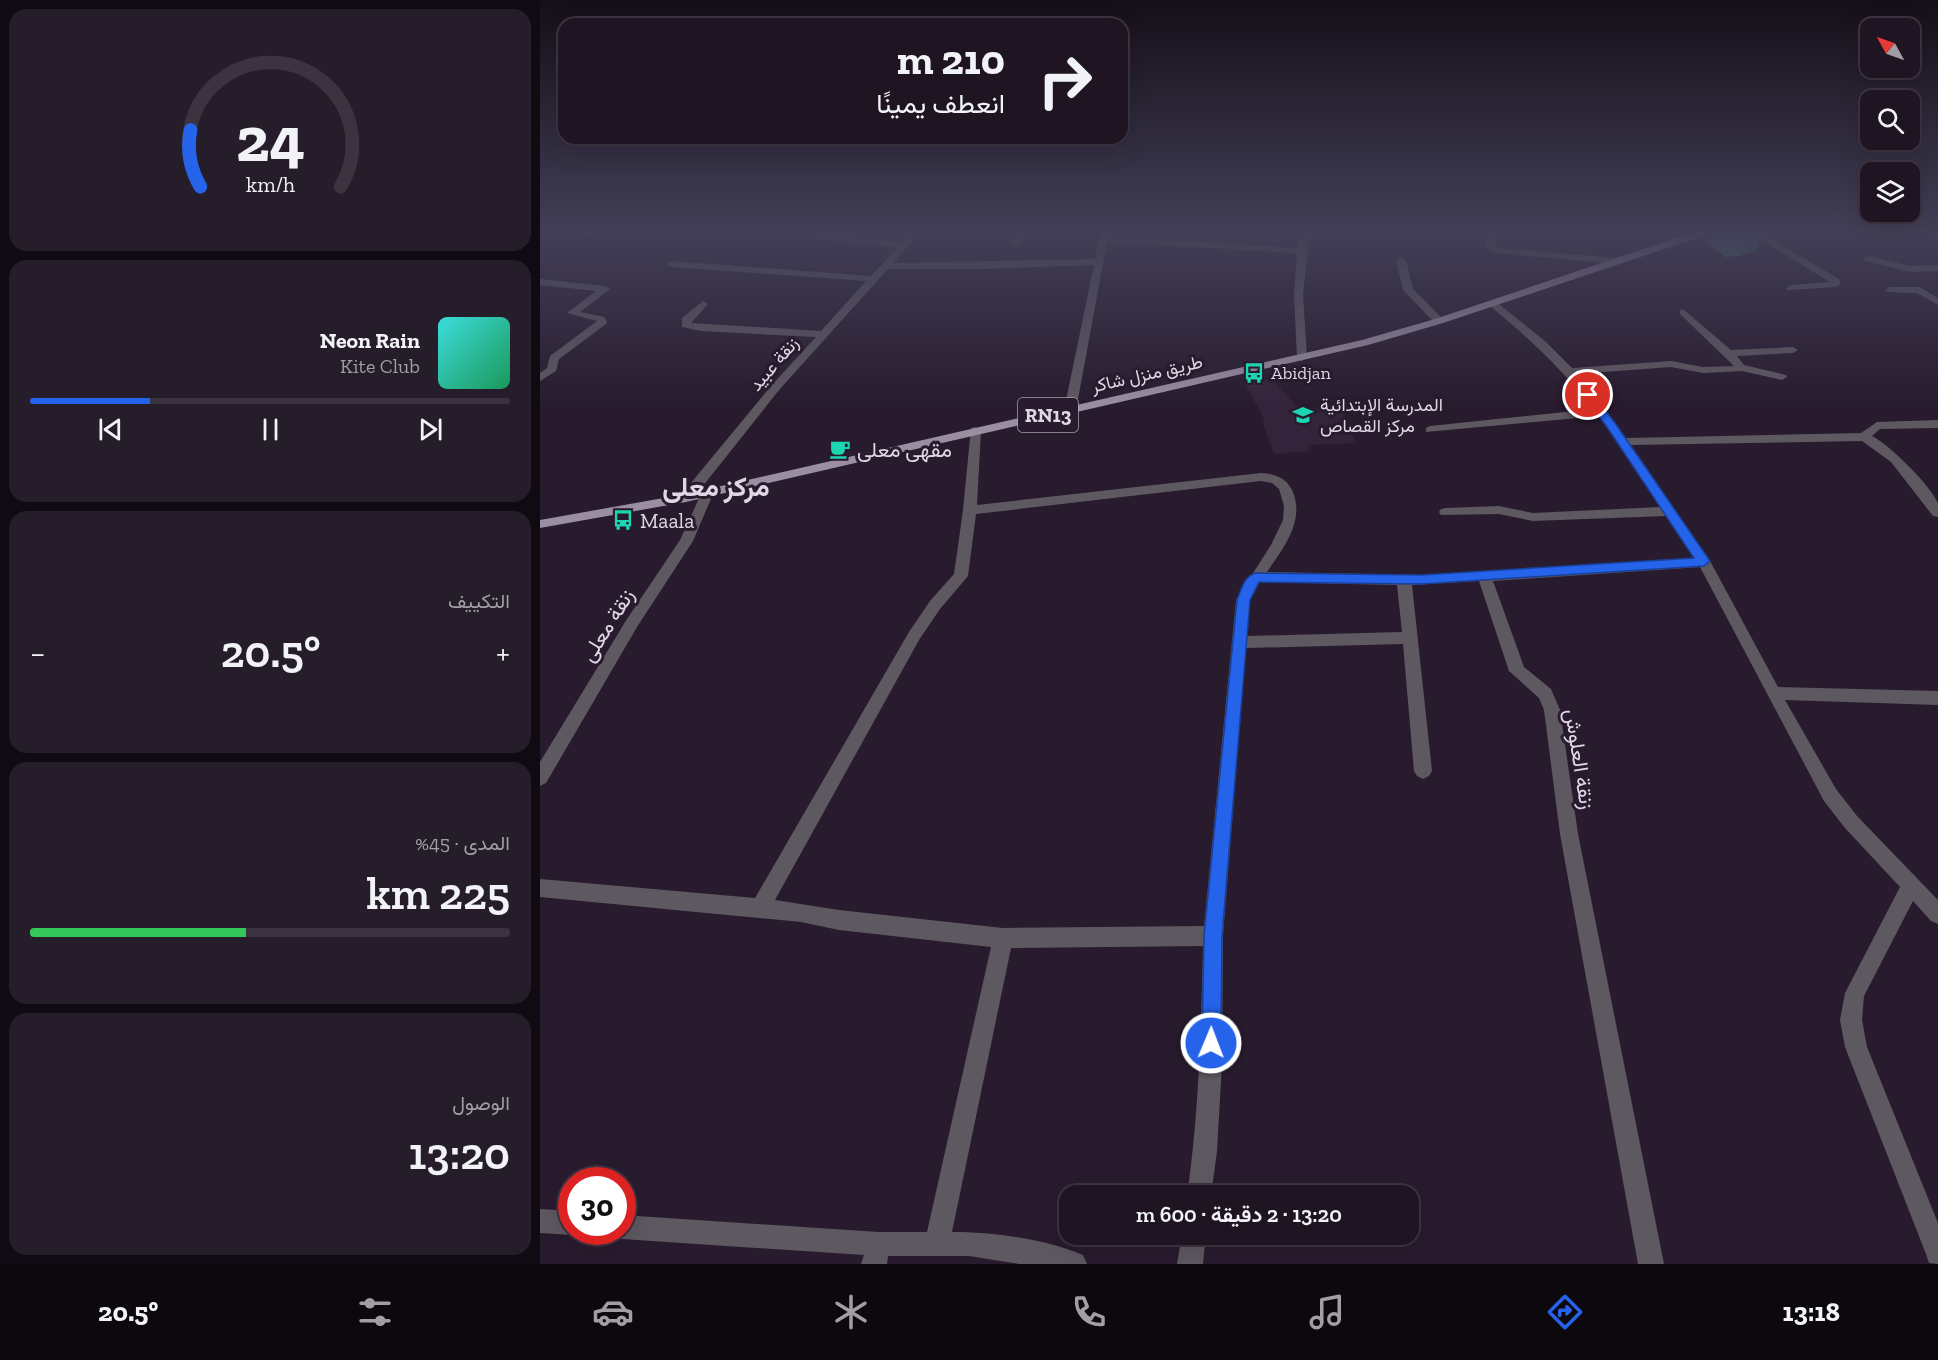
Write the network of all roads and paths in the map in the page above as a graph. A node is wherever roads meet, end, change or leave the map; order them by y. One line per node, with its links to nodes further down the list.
1 (605, 289): 20 (street)
2 (864, 289): 13 (street, زنقة عبيد)
3 (1093, 289): 21 (street)
4 (1298, 289): 16 (street)
5 (1408, 289): 12 (street)
6 (1534, 289): 9 (main road, طريق منزل شاكر / RN13)
7 (1890, 290): 8 (street)
8 (1938, 302)
9 (1492, 303): 12 (main road, طريق منزل شاكر / RN13); 18 (street)
10 (703, 304): 13 (street)
11 (1683, 312): 15 (street)
12 (1439, 321): 16 (main road, طريق منزل شاكر / RN13)
13 (823, 334): 29 (street, زنقة عبيد)
14 (1793, 350): 15 (street)
15 (1728, 353): 17 (street)
16 (1302, 358): 21 (main road, طريق منزل شاكر / RN13)
17 (1740, 367): 18 (street); 19 (street)
18 (1569, 371): 22 (street)
19 (1782, 377)
20 (540, 378)
21 (1070, 410): 25 (main road, طريق منزل شاكر / RN13)
22 (1602, 412): 24 (street); 27 (street)
23 (1938, 424): 26 (street)
24 (1430, 430)
25 (975, 431): 28 (main road, طريق منزل شاكر / RN13); 30 (street)
26 (1864, 437): 27 (street); 33 (street)
27 (1622, 442): 31 (street)
28 (707, 494): 29 (main road, طريق منزل شاكر / RN13); 44 (street, زنقة معلى)
29 (686, 498): 34 (main road, طريق منزل شاكر / RN13)
30 (970, 510): 37 (street); 47 (street)
31 (1669, 511): 32 (street); 35 (street)
32 (1446, 512)
33 (1938, 513)
34 (540, 524)
35 (1704, 561): 36 (street); 41 (street)
36 (1484, 576): 38 (street); 61 (street, زنقة العلوش)
37 (1256, 577): 38 (street); 40 (street)
38 (1404, 579): 39 (street)
39 (1410, 638): 40 (street); 43 (street)
40 (1240, 642): 49 (street)
41 (1773, 693): 42 (street); 45 (street)
42 (1938, 699)
43 (1422, 771)
44 (540, 778)
45 (1911, 885): 48 (street); 58 (street)
46 (540, 888): 47 (street)
47 (760, 908): 50 (street)
48 (1938, 914)
49 (1213, 936): 50 (street); 51 (street)
50 (1003, 938): 55 (street)
51 (1200, 1185)
52 (540, 1221): 53 (street)
53 (558, 1222)
54 (636, 1228): 57 (street)
55 (937, 1244): 57 (street); 59 (street)
56 (1193, 1245): 60 (street)
57 (876, 1254)
58 (1938, 1254)
59 (1074, 1264)
60 (1190, 1264)
61 (1651, 1264)

